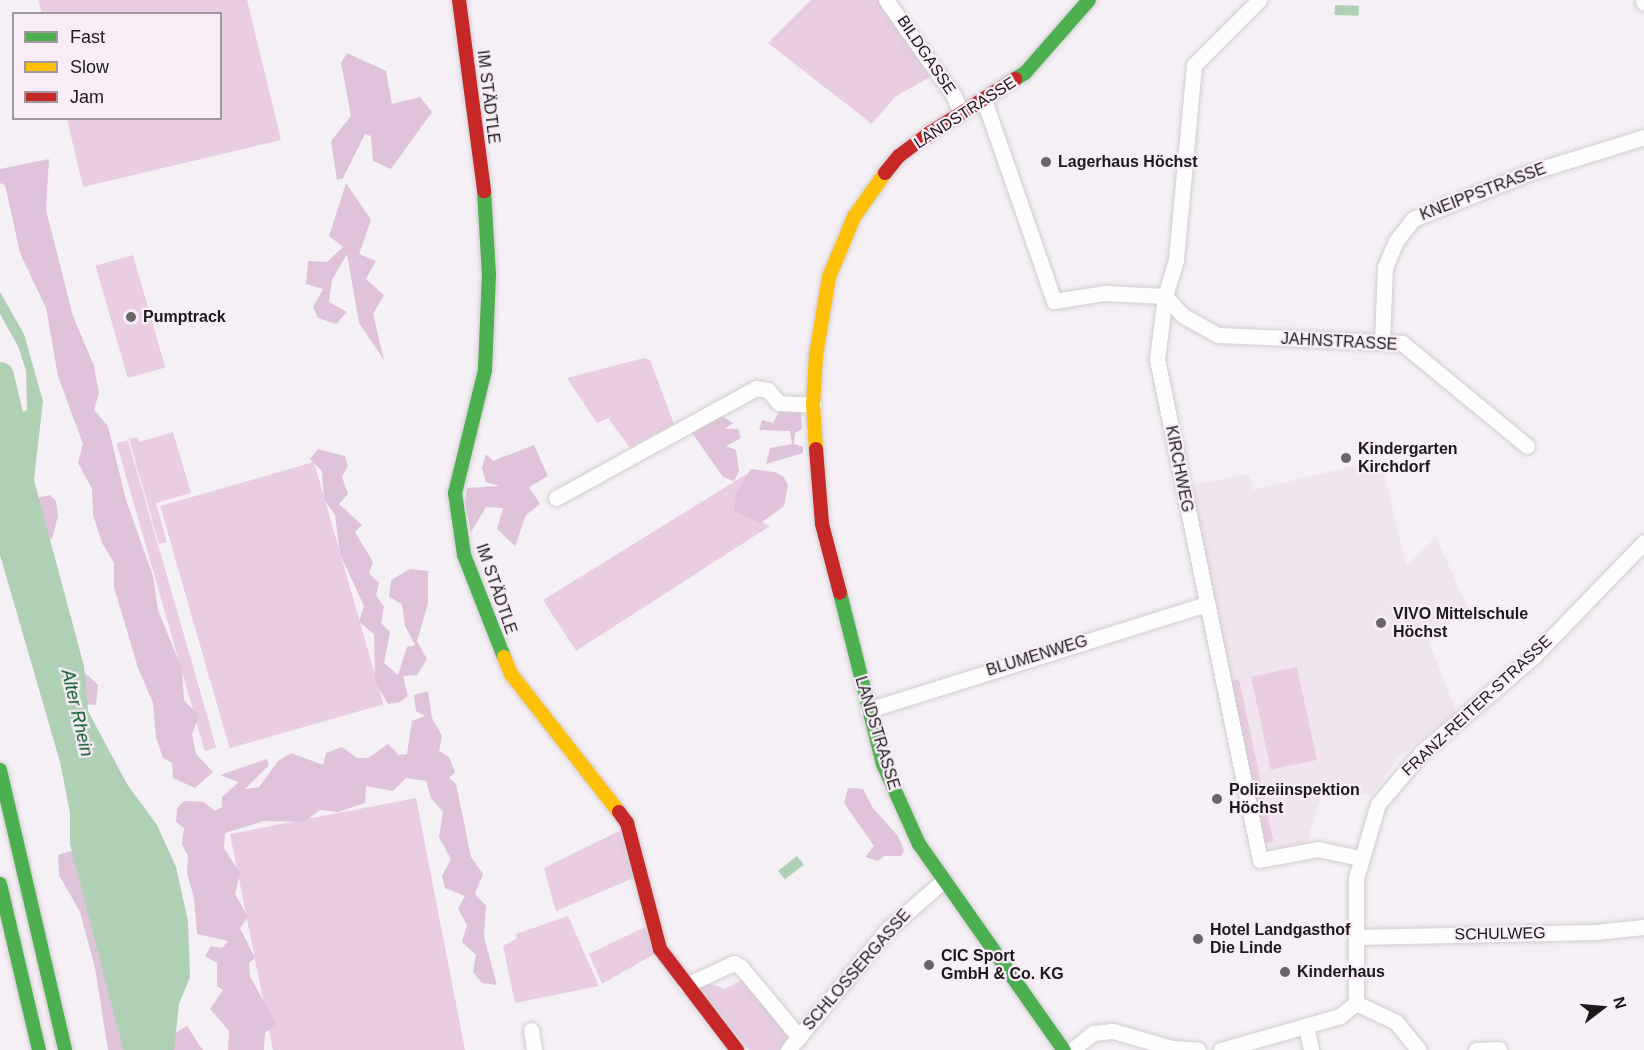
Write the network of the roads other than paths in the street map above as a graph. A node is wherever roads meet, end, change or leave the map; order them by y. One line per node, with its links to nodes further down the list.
1 (459, 0): 22 (main road, IM STÄDTLE)
2 (886, 0): 6 (street, BILDGASSE)
3 (1089, 0): 5 (main road, LANDSTRASSE)
4 (1259, 0): 8 (street, KIRCHWEG)
5 (984, 100): 6 (main road, LANDSTRASSE); 8 (street)
6 (961, 113): 10 (main road, LANDSTRASSE)
7 (1644, 137): 9 (street, KNEIPPSTRASSE)
8 (1165, 297): 9 (street, JAHNSTRASSE); 14 (street, KIRCHWEG)
9 (1382, 341): 11 (street, JAHNSTRASSE)
10 (813, 405): 12 (street); 15 (main road, LANDSTRASSE)
11 (1527, 446)
12 (556, 498)
13 (1644, 542): 17 (street, FRANZ-REITER-STRASSE)
14 (1207, 604): 15 (street, BLUMENWEG); 17 (street, KIRCHWEG)
15 (868, 710): 18 (main road, LANDSTRASSE)
16 (0, 770): 29 (main road)
17 (1360, 858): 21 (street, FRANZ-REITER-STRASSE)
18 (943, 881): 26 (street, SCHLOSSERGASSE); 33 (main road, LANDSTRASSE)
19 (0, 885): 28 (main road)
20 (1644, 927): 21 (street, SCHULWEG)
21 (1356, 937): 23 (street, FRANZ-REITER-STRASSE)
22 (686, 985): 26 (street, SCHLOSSERGASSE); 31 (main road, IM STÄDTLE)
23 (1356, 1003): 24 (street); 38 (street)
24 (1306, 1026): 36 (street); 37 (street)
25 (531, 1030): 30 (street)
26 (799, 1037): 32 (street, SCHLOSSERGASSE)
27 (1499, 1049): 39 (street)
28 (39, 1050)
29 (65, 1050)
30 (534, 1050)
31 (736, 1050)
32 (788, 1050)
33 (1064, 1050)
34 (1072, 1050): 35 (street)
35 (1198, 1050)
36 (1221, 1050)
37 (1311, 1050)
38 (1419, 1050)
39 (1476, 1050)

